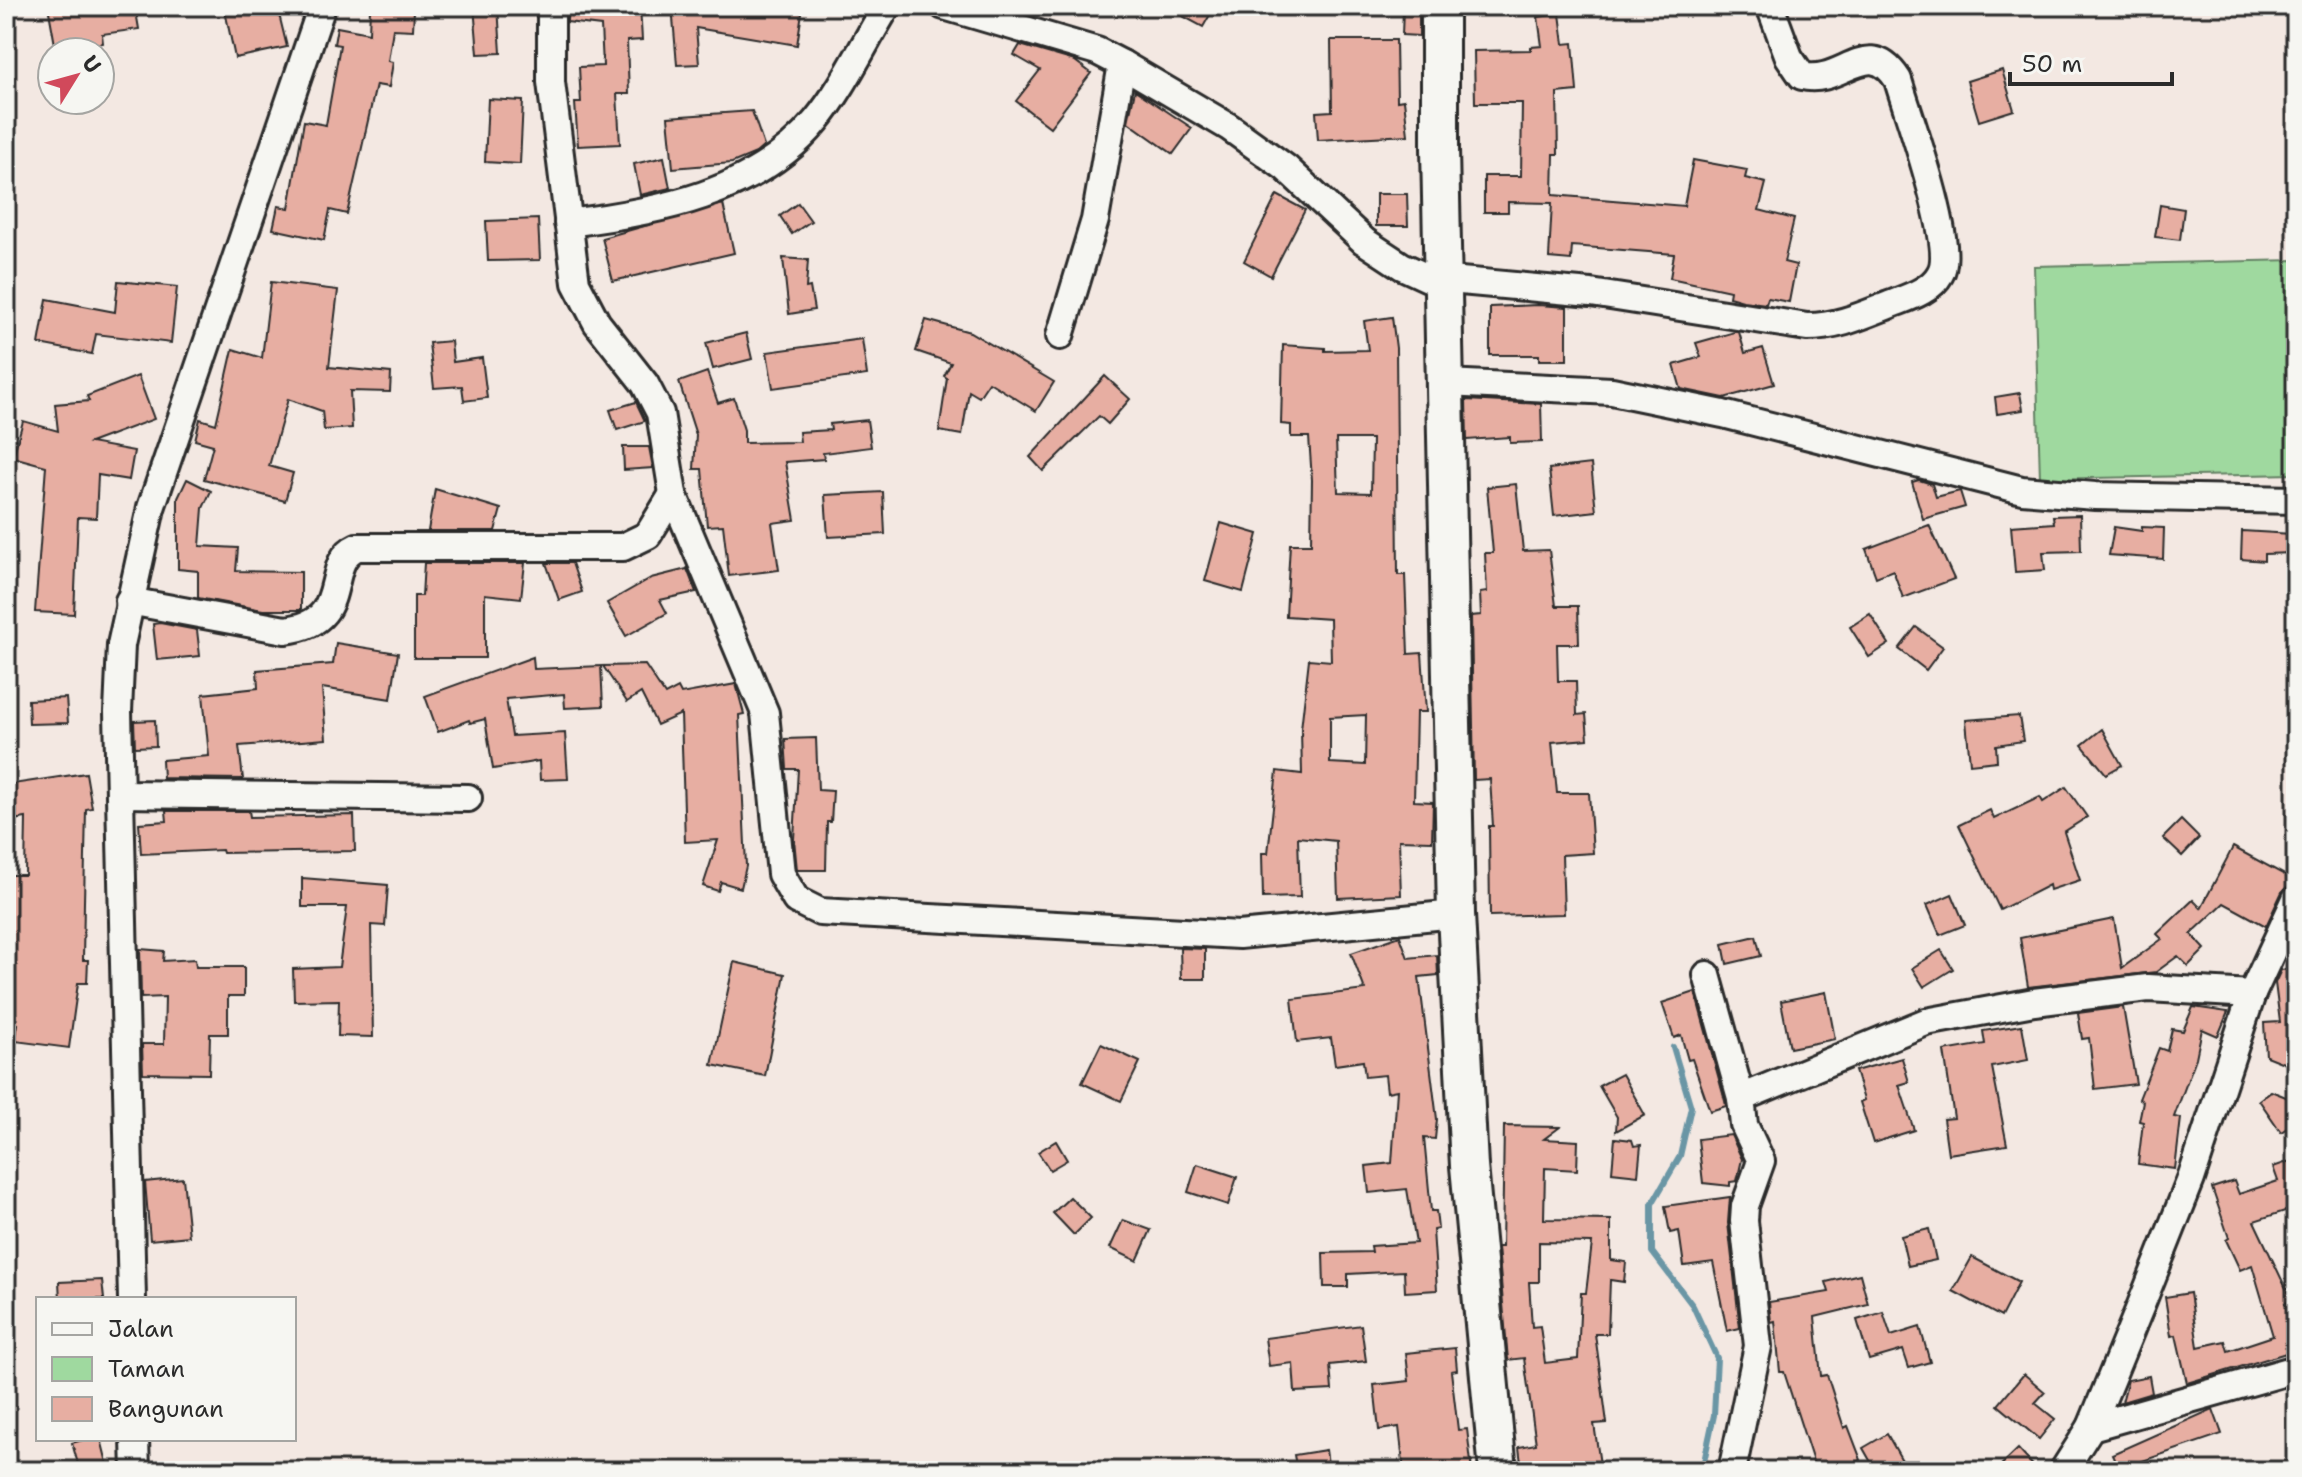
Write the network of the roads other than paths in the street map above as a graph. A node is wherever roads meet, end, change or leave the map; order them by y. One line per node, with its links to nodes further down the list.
1 (322, 6): 14 (street)
2 (551, 6): 8 (street)
3 (887, 6): 8 (street)
4 (944, 6): 7 (street)
5 (1440, 6): 9 (street)
6 (1770, 6): 9 (street)
7 (1122, 64): 9 (street); 10 (street)
8 (568, 223): 12 (street)
9 (1442, 279): 11 (street)
10 (1060, 336)
11 (1446, 383): 13 (street); 18 (street)
12 (673, 494): 14 (street); 18 (street)
13 (2296, 500)
14 (129, 601): 15 (street)
15 (121, 794): 16 (street); 22 (street)
16 (468, 798)
17 (2296, 899): 20 (street)
18 (1456, 914): 27 (street)
19 (1707, 975): 21 (street)
20 (2252, 994): 21 (street); 24 (street)
21 (1741, 1098): 28 (street)
22 (132, 1297)
23 (2296, 1369): 24 (street)
24 (2091, 1427): 29 (street)
25 (135, 1441): 26 (street)
26 (136, 1471)
27 (1498, 1471)
28 (1732, 1471)
29 (2063, 1471)

